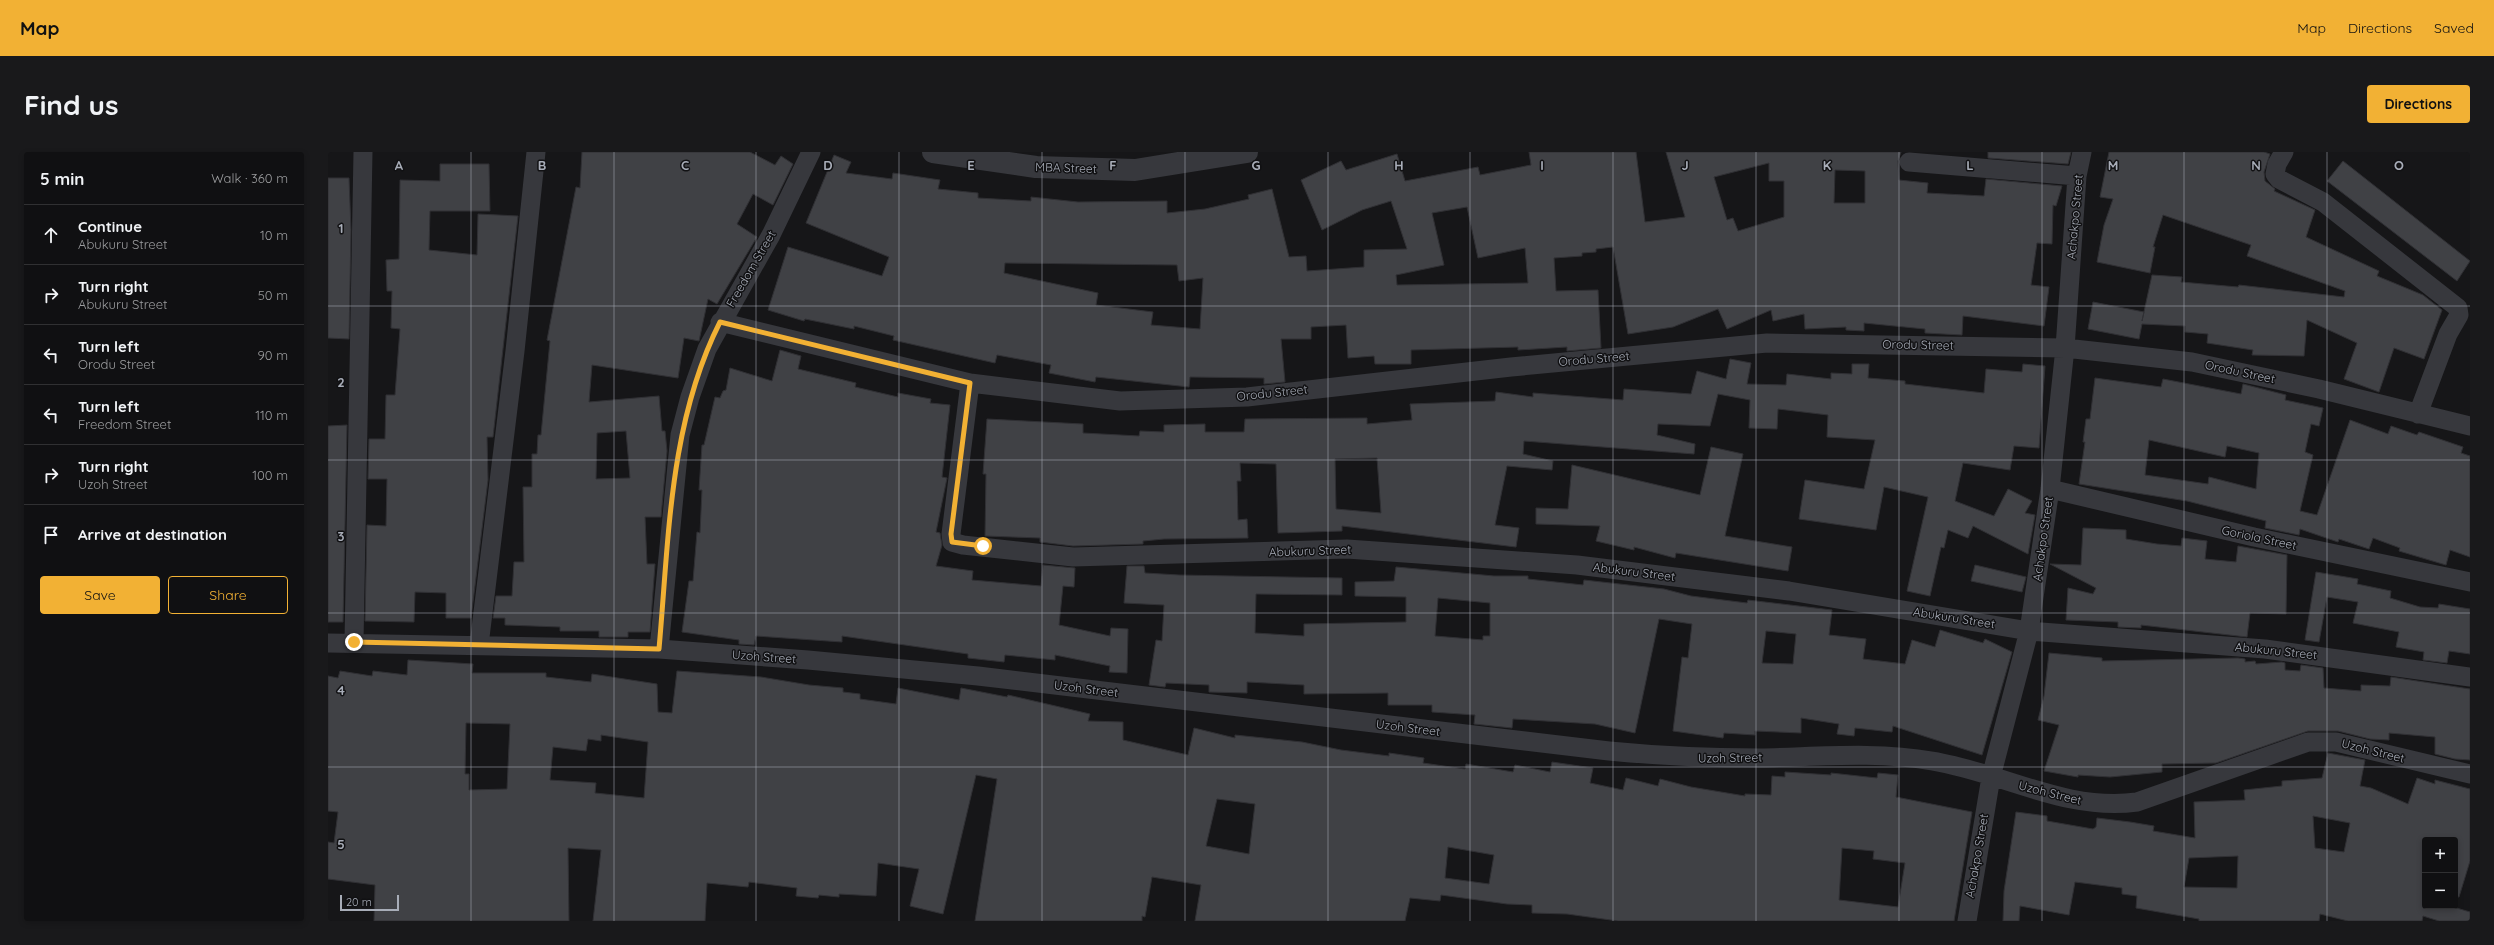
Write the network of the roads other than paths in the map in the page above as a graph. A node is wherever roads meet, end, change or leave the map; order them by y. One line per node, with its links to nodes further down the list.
1 (363, 152): 18 (street)
2 (536, 152): 20 (street)
3 (812, 152): 10 (street, Freedom Street)
4 (933, 152): 5 (street, MBA Street)
5 (1247, 152)
6 (2082, 152): 9 (street, Achakpo Street)
7 (2284, 152): 13 (street)
8 (1909, 162): 9 (street)
9 (2077, 176): 11 (street, Achakpo Street)
10 (720, 322): 12 (street, Orodu Street); 21 (street, Freedom Street)
11 (2065, 348): 12 (street, Orodu Street); 13 (street, Orodu Street); 15 (street, Achakpo Street)
12 (970, 383): 17 (street, Abukuru Street)
13 (2418, 414): 14 (street, Orodu Street)
14 (2470, 426)
15 (2050, 489): 16 (street, Goriola Street); 17 (street, Achakpo Street)
16 (2470, 582)
17 (2029, 631): 22 (street, Abukuru Street); 24 (street, Achakpo Street)
18 (354, 642): 19 (street, Uzoh Street); 20 (street, Uzoh Street)
19 (328, 643)
20 (479, 645): 21 (street, Uzoh Street)
21 (659, 649): 24 (street, Uzoh Street)
22 (2470, 677)
23 (2470, 774): 24 (street, Uzoh Street)
24 (1991, 777): 25 (street, Achakpo Street)
25 (1967, 921)

